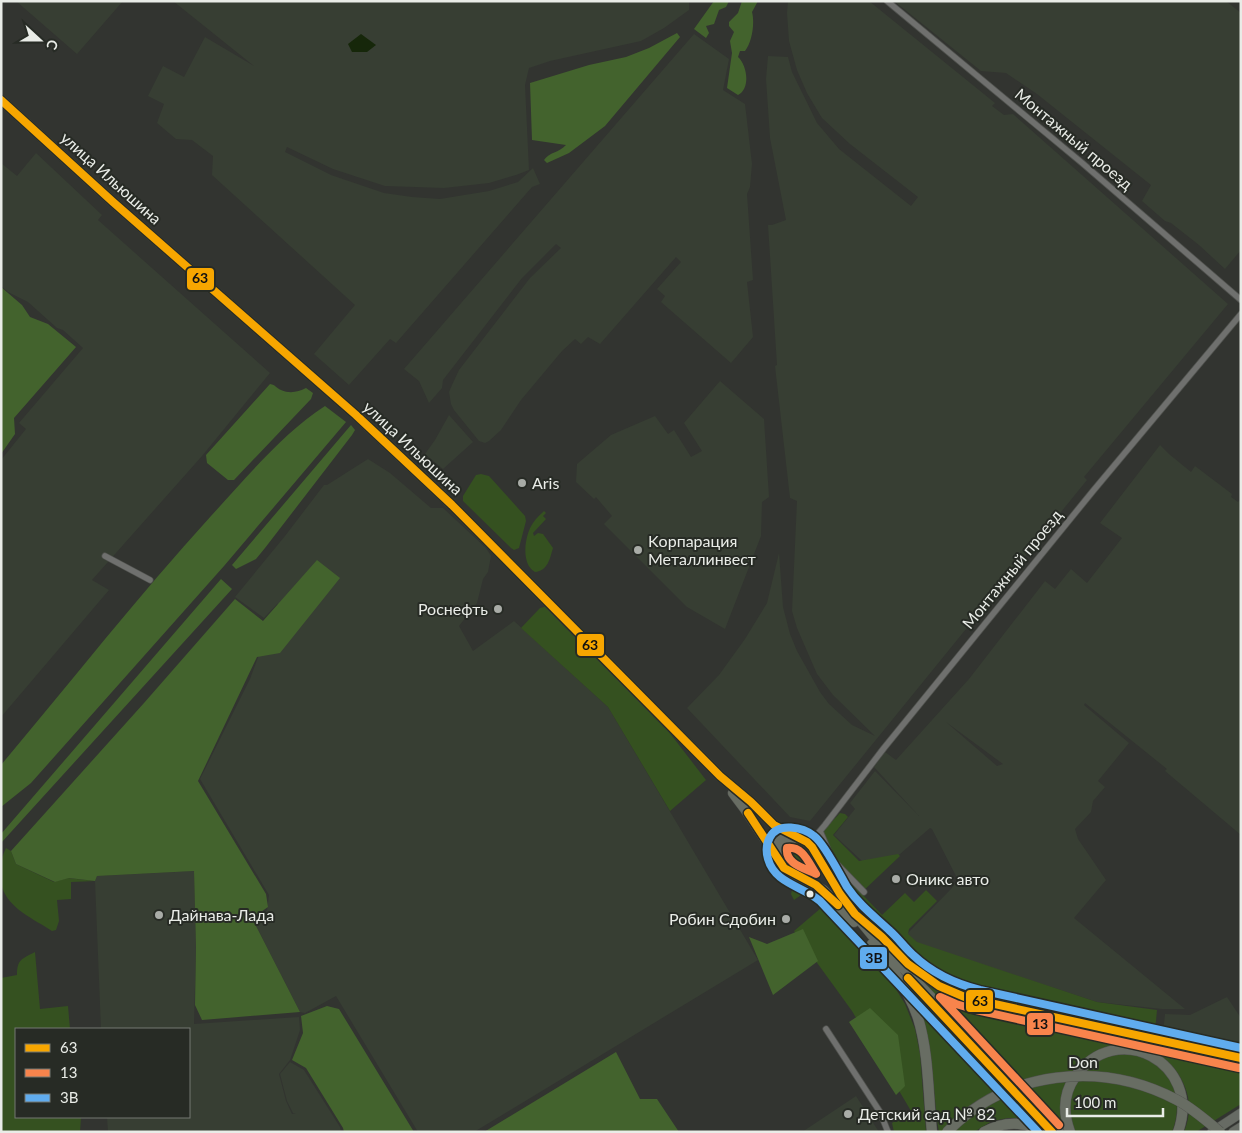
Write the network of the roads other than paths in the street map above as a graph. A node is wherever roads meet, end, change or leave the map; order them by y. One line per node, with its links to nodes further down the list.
1 (887, 1): 3 (street, Монтажный проезд)
2 (1, 100): 7 (highway, улица Ильюшина)
3 (1241, 300)
4 (1241, 314): 8 (street, Монтажный проезд)
5 (105, 556): 6 (street)
6 (150, 580)
7 (720, 776): 9 (highway); 10 (highway)
8 (820, 831): 9 (street, Монтажный проезд); 12 (street)
9 (808, 844): 10 (highway); 11 (highway); 13 (highway)
10 (779, 862): 11 (highway)
11 (796, 876): 13 (highway)
12 (864, 892)
13 (844, 906): 14 (highway)
14 (852, 916): 16 (highway); 20 (highway); 24 (highway); 25 (highway)
15 (826, 1029): 19 (street)
16 (1241, 1058)
17 (1241, 1113): 28 (main road)
18 (1241, 1127): 30 (main road)
19 (888, 1132)
20 (932, 1132)
21 (947, 1132): 29 (highway, Don, bridge)
22 (984, 1132): 23 (highway)
23 (1044, 1132)
24 (1052, 1132)
25 (1059, 1132)
26 (1070, 1132): 27 (highway)
27 (1178, 1132)
28 (1212, 1132)
29 (1220, 1132)
30 (1233, 1132)

